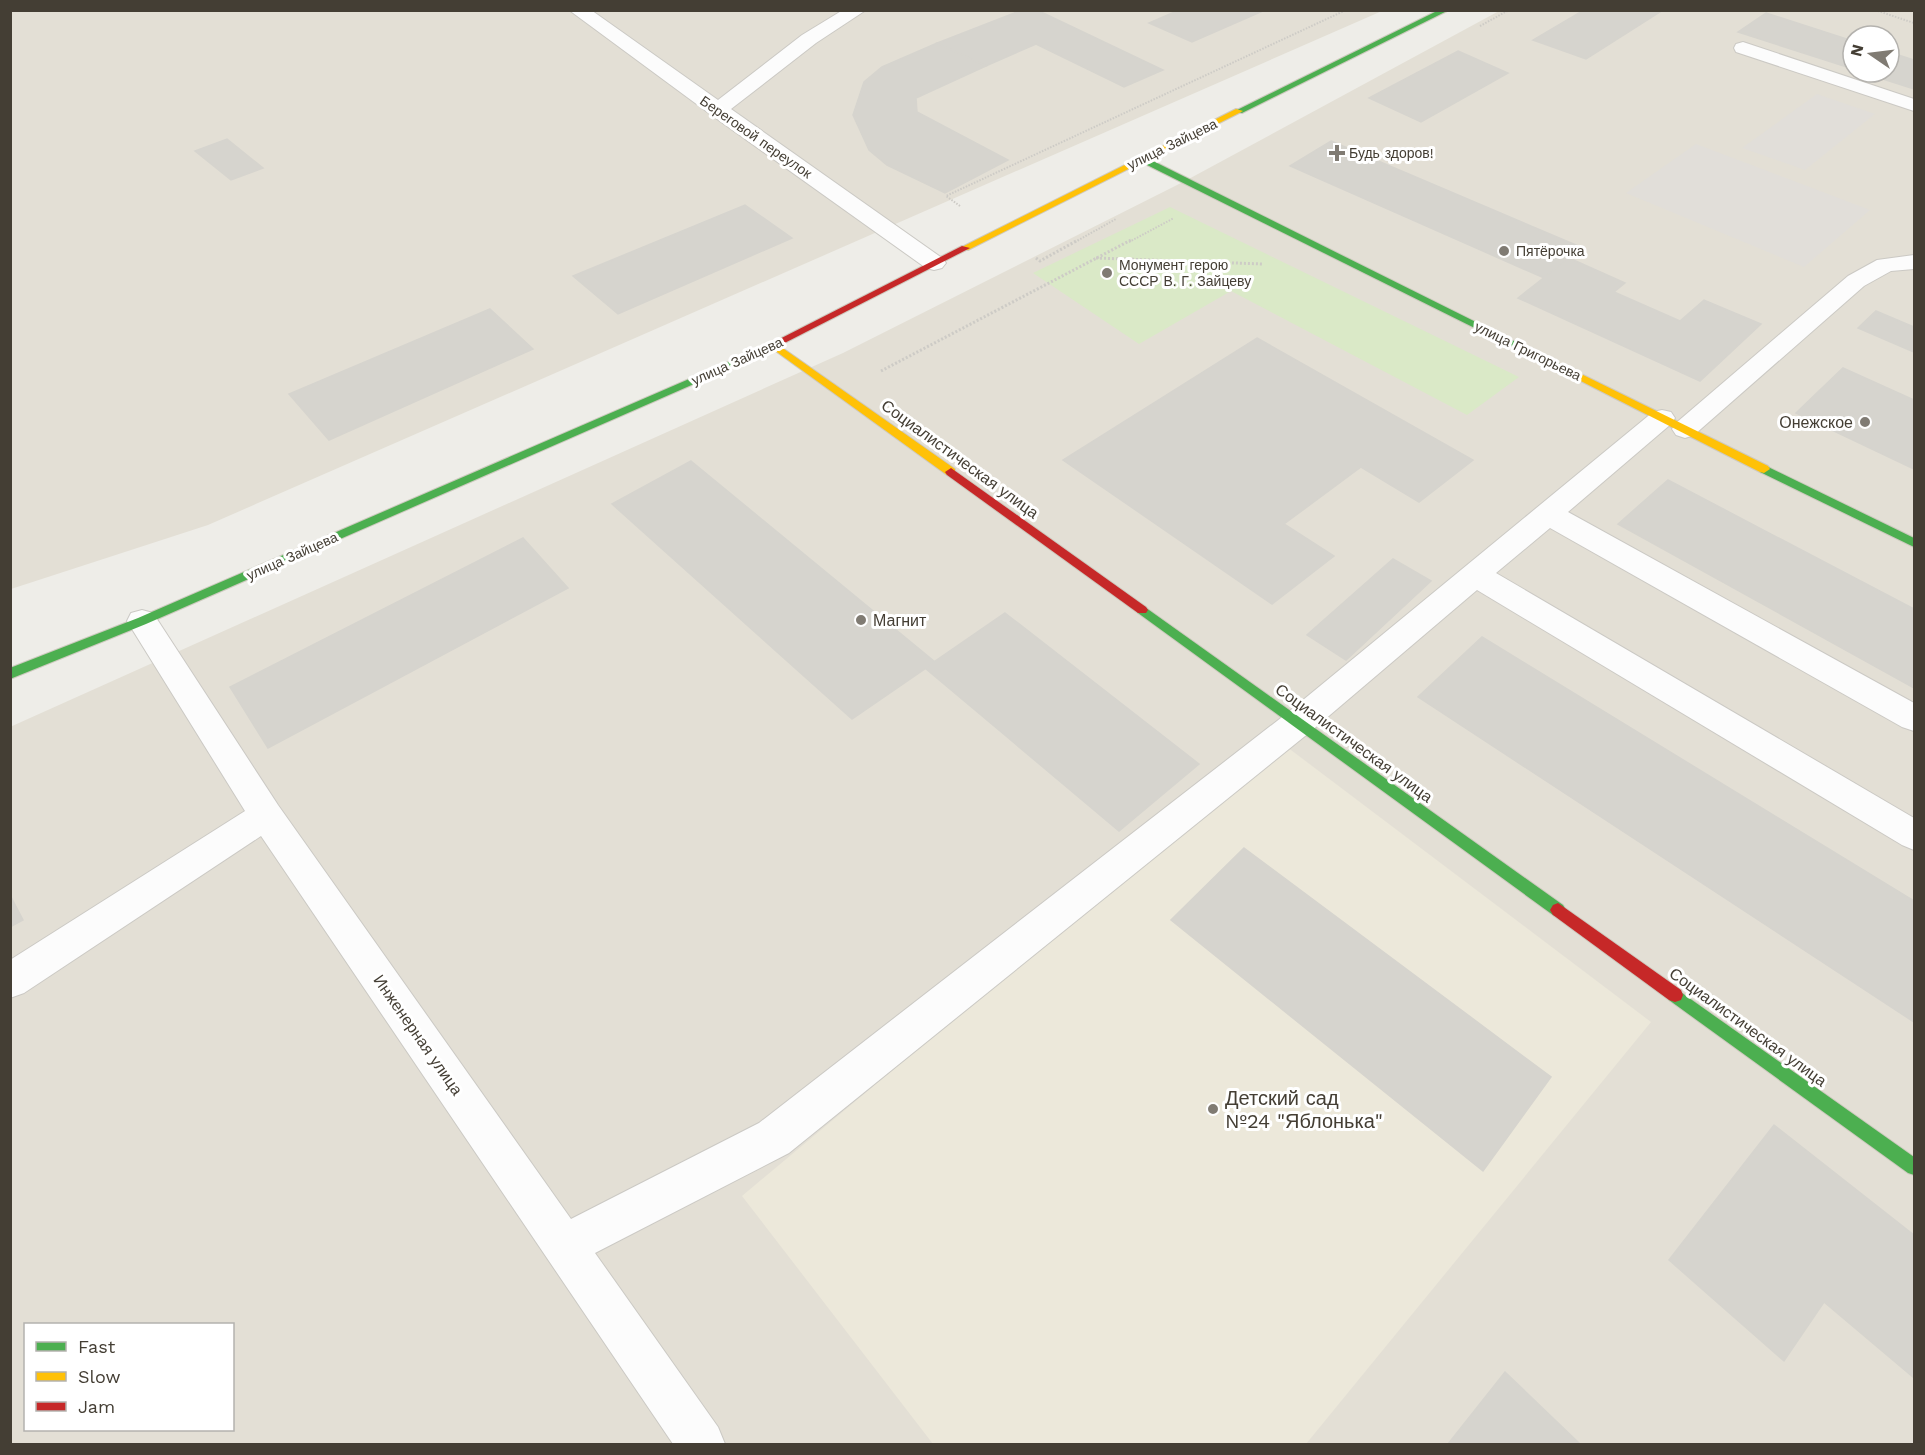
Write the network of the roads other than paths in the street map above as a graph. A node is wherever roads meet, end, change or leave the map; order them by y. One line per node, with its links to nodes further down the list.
1 (578, 10): 6 (lane, Береговой переулок)
2 (857, 10): 6 (lane)
3 (1446, 10): 7 (street, улица Зайцева)
4 (1743, 48): 5 (lane)
5 (1914, 105)
6 (717, 110): 9 (lane, Береговой переулок)
7 (1142, 159): 9 (street, улица Зайцева); 11 (street, улица Григорьева)
8 (1914, 262): 11 (lane)
9 (934, 263): 10 (street, улица Зайцева)
10 (774, 345): 15 (street, улица Зайцева); 18 (street, Социалистическая улица)
11 (1673, 423): 12 (lane); 13 (street, улица Григорьева)
12 (1548, 514): 14 (lane); 17 (lane)
13 (1914, 543)
14 (1474, 575): 18 (lane); 20 (lane)
15 (142, 621): 16 (street, улица Зайцева); 19 (lane, Инженерная улица)
16 (10, 674)
17 (1914, 718)
18 (1298, 723): 22 (street, Социалистическая улица); 23 (lane)
19 (266, 815): 21 (lane); 23 (lane, Инженерная улица)
20 (1914, 835)
21 (10, 981)
22 (1914, 1167)
23 (564, 1246): 24 (lane, Инженерная улица)
24 (701, 1444)

